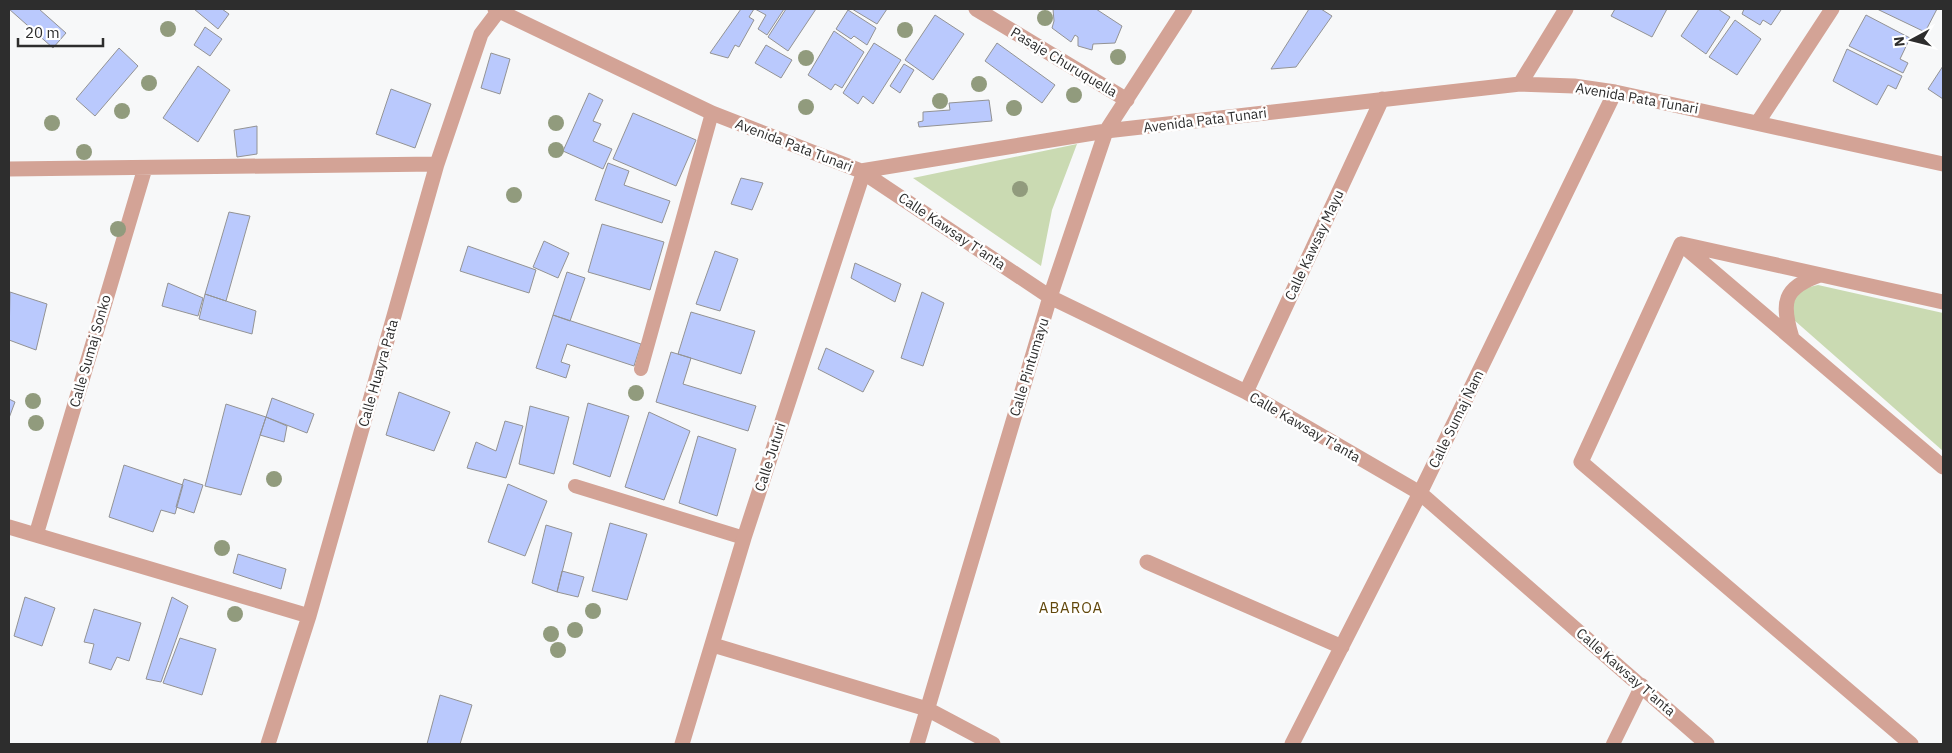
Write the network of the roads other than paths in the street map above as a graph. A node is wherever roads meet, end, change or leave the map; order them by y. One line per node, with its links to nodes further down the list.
1 (976, 9): 9 (street, Pasaje Churuquella)
2 (1185, 9): 9 (street, Calle Pintumayu)
3 (1566, 9): 6 (street)
4 (1832, 9): 11 (street)
5 (498, 10): 10 (street, Avenida Pata Tunari); 13 (street, Calle Huayra Pata)
6 (1520, 84): 7 (street, Avenida Pata Tunari); 8 (street, Avenida Pata Tunari)
7 (1616, 92): 11 (street, Avenida Pata Tunari); 27 (street, Calle Sumaj Ñam)
8 (1382, 99): 12 (street, Avenida Pata Tunari); 24 (street, Calle Kawsay Mayu)
9 (1126, 100): 12 (street, Calle Pintumayu)
10 (712, 113): 17 (street, Avenida Pata Tunari); 23 (lane)
11 (1758, 122): 14 (street, Avenida Pata Tunari)
12 (1106, 131): 17 (street, Avenida Pata Tunari); 20 (street, Calle Pintumayu)
13 (437, 164): 15 (street); 32 (street, Calle Huayra Pata)
14 (1943, 164)
15 (144, 168): 16 (street); 29 (street, Calle Sumaj Sonko)
16 (9, 169)
17 (860, 171): 20 (street, Calle Kawsay T'anta); 30 (street, Calle Juturi)
18 (1681, 244): 19 (street); 22 (street); 44 (street)
19 (1820, 274): 21 (street); 22 (street)
20 (1050, 297): 24 (street, Calle Kawsay T'anta); 36 (street, Calle Pintumayu)
21 (1943, 302)
22 (1792, 339): 25 (street)
23 (641, 369)
24 (1246, 392): 27 (street, Calle Kawsay T'anta)
25 (1943, 468)
26 (575, 486): 30 (lane)
27 (1420, 493): 34 (street, Calle Sumaj Ñam); 35 (street, Calle Kawsay T'anta)
28 (9, 527): 29 (street)
29 (36, 535): 32 (street)
30 (744, 538): 33 (street, Calle Juturi)
31 (1147, 562): 34 (street)
32 (309, 616): 37 (street, Calle Huayra Pata)
33 (713, 645): 36 (street); 38 (street, Calle Juturi)
34 (1342, 647): 41 (street, Calle Sumaj Ñam)
35 (1642, 685): 42 (lane); 43 (street, Calle Kawsay T'anta)
36 (927, 709): 39 (street, Calle Pintumayu); 40 (street)
37 (268, 744)
38 (682, 744)
39 (917, 744)
40 (993, 744)
41 (1292, 744)
42 (1613, 744)
43 (1708, 744)
44 (1911, 744)

